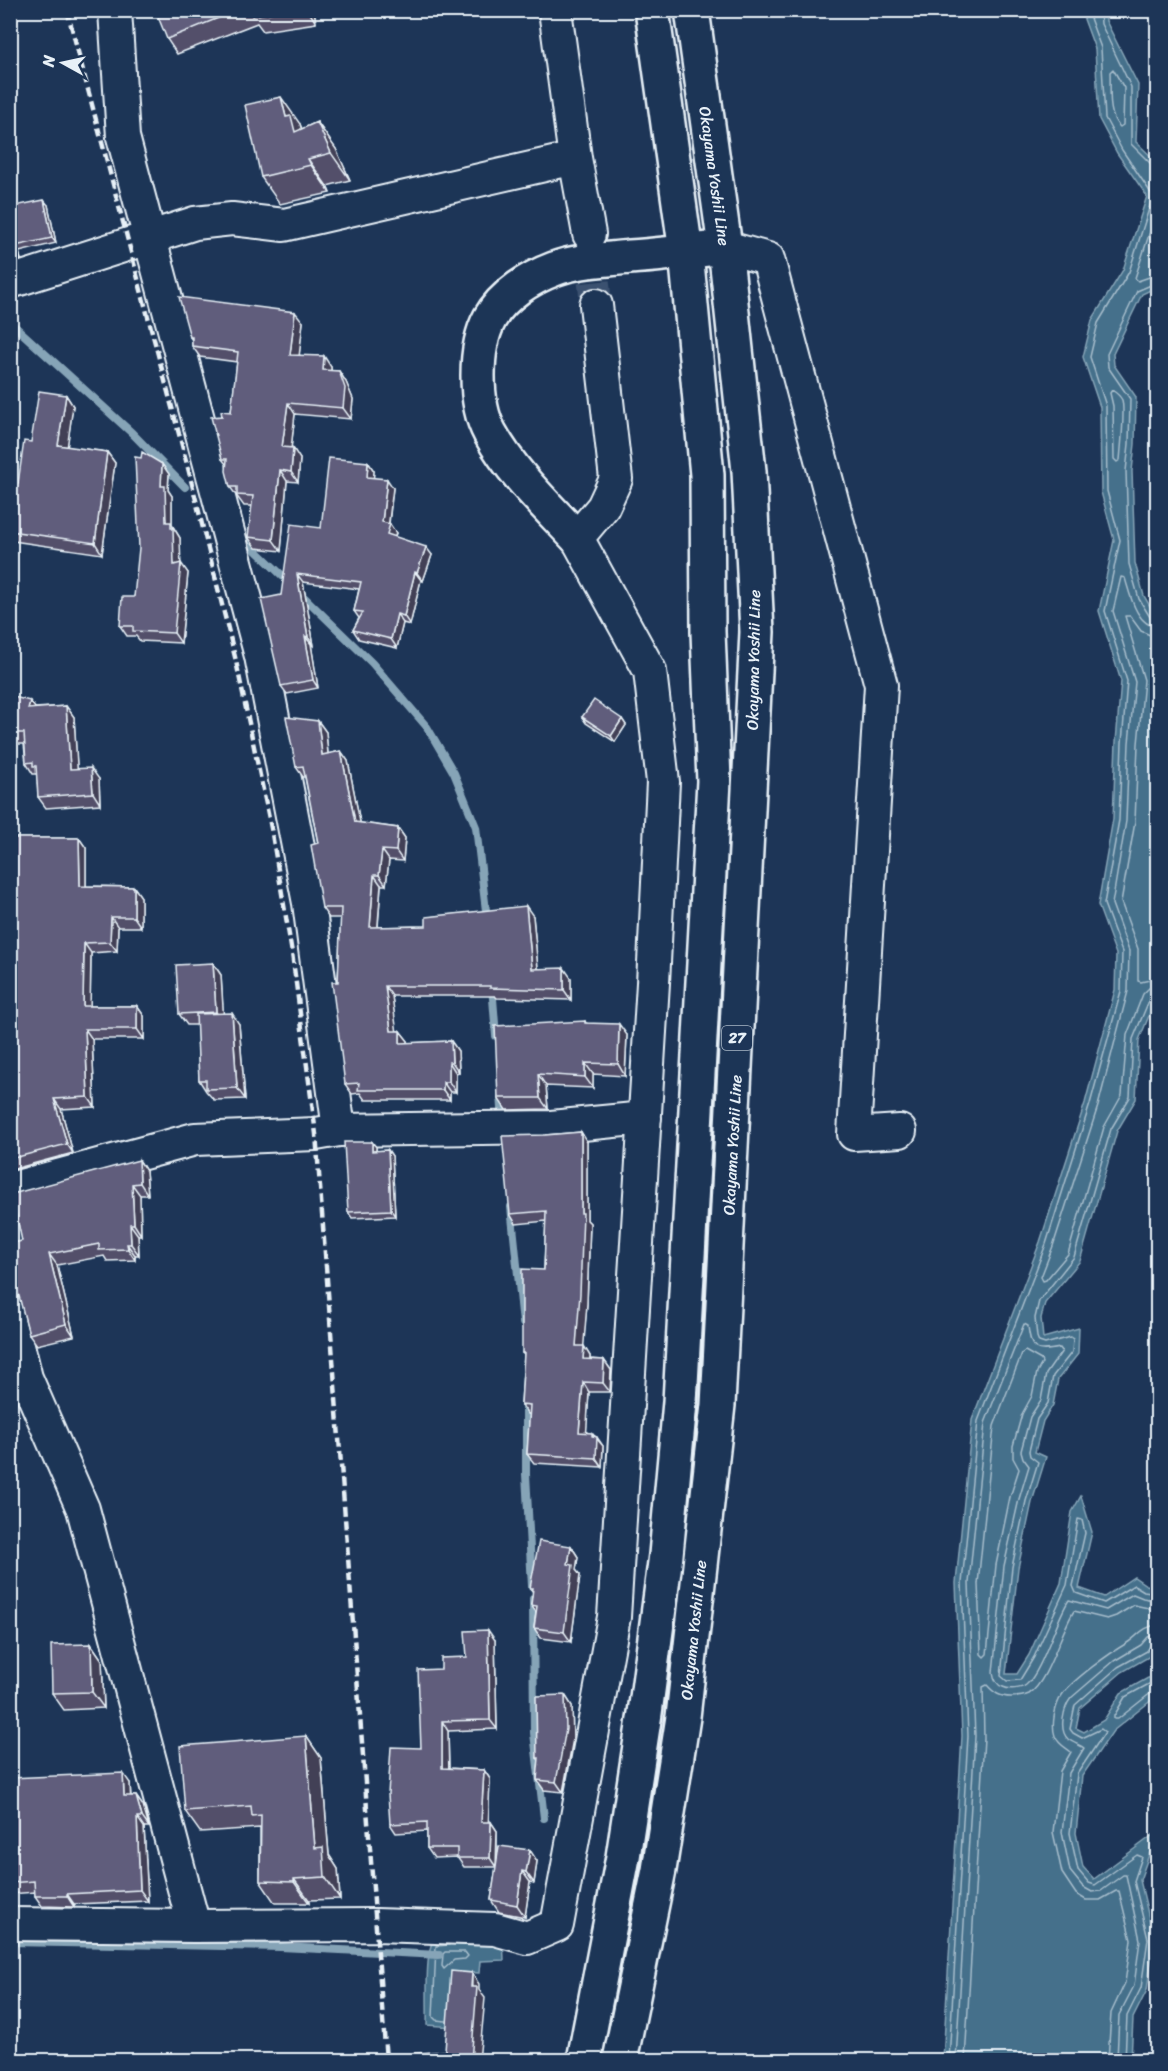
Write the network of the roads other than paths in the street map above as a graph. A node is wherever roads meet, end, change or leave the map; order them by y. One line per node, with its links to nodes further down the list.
1 (115, 10): 7 (street)
2 (555, 10): 5 (street)
3 (652, 10): 9 (main road, 27)
4 (692, 10): 8 (main road, Okayama Yoshii Line / 27)
5 (575, 158): 6 (street); 7 (street)
6 (589, 234)
7 (150, 238): 10 (street); 14 (street)
8 (725, 247): 9 (main road); 15 (street); 22 (main road, Okayama Yoshii Line / 27)
9 (686, 252): 12 (main road); 21 (main road, 27)
10 (10, 282)
11 (596, 305): 12 (street)
12 (577, 538): 13 (street)
13 (645, 1119): 14 (street); 20 (street)
14 (339, 1130): 16 (street)
15 (900, 1131)
16 (10, 1189)
17 (10, 1312): 18 (street)
18 (18, 1377): 20 (street)
19 (10, 1924): 20 (street)
20 (194, 1926)
21 (584, 2061)
22 (620, 2061)

